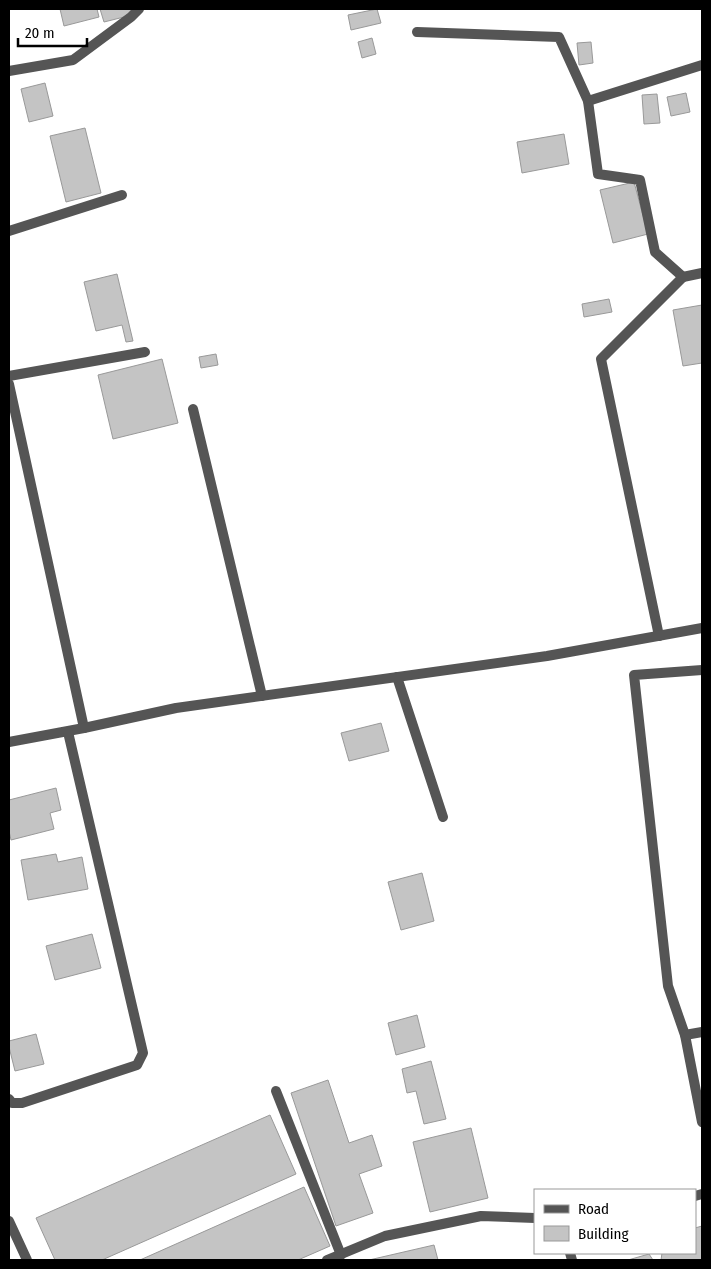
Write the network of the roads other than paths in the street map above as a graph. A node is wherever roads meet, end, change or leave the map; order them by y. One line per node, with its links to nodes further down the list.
1 (139, 9): 4 (street)
2 (417, 32): 5 (street)
3 (702, 65): 5 (street)
4 (9, 71)
5 (588, 101): 9 (street)
6 (122, 195): 7 (street)
7 (9, 231)
8 (702, 273): 9 (street)
9 (683, 277): 15 (street)
10 (145, 352): 11 (street)
11 (9, 376)
12 (9, 384): 19 (street)
13 (193, 409): 18 (street)
14 (702, 628): 15 (street)
15 (659, 636): 17 (street)
16 (702, 670): 24 (street)
17 (397, 677): 18 (street); 22 (street)
18 (262, 696): 19 (street)
19 (84, 728): 20 (street)
20 (68, 732): 21 (street); 26 (street)
21 (9, 742)
22 (443, 817)
23 (702, 1032): 24 (street)
24 (685, 1035): 27 (street)
25 (276, 1091): 30 (street)
26 (9, 1099)
27 (702, 1122)
28 (534, 1218): 30 (street)
29 (9, 1221): 31 (street)
30 (341, 1254): 32 (street)
31 (27, 1260)
32 (327, 1260)

